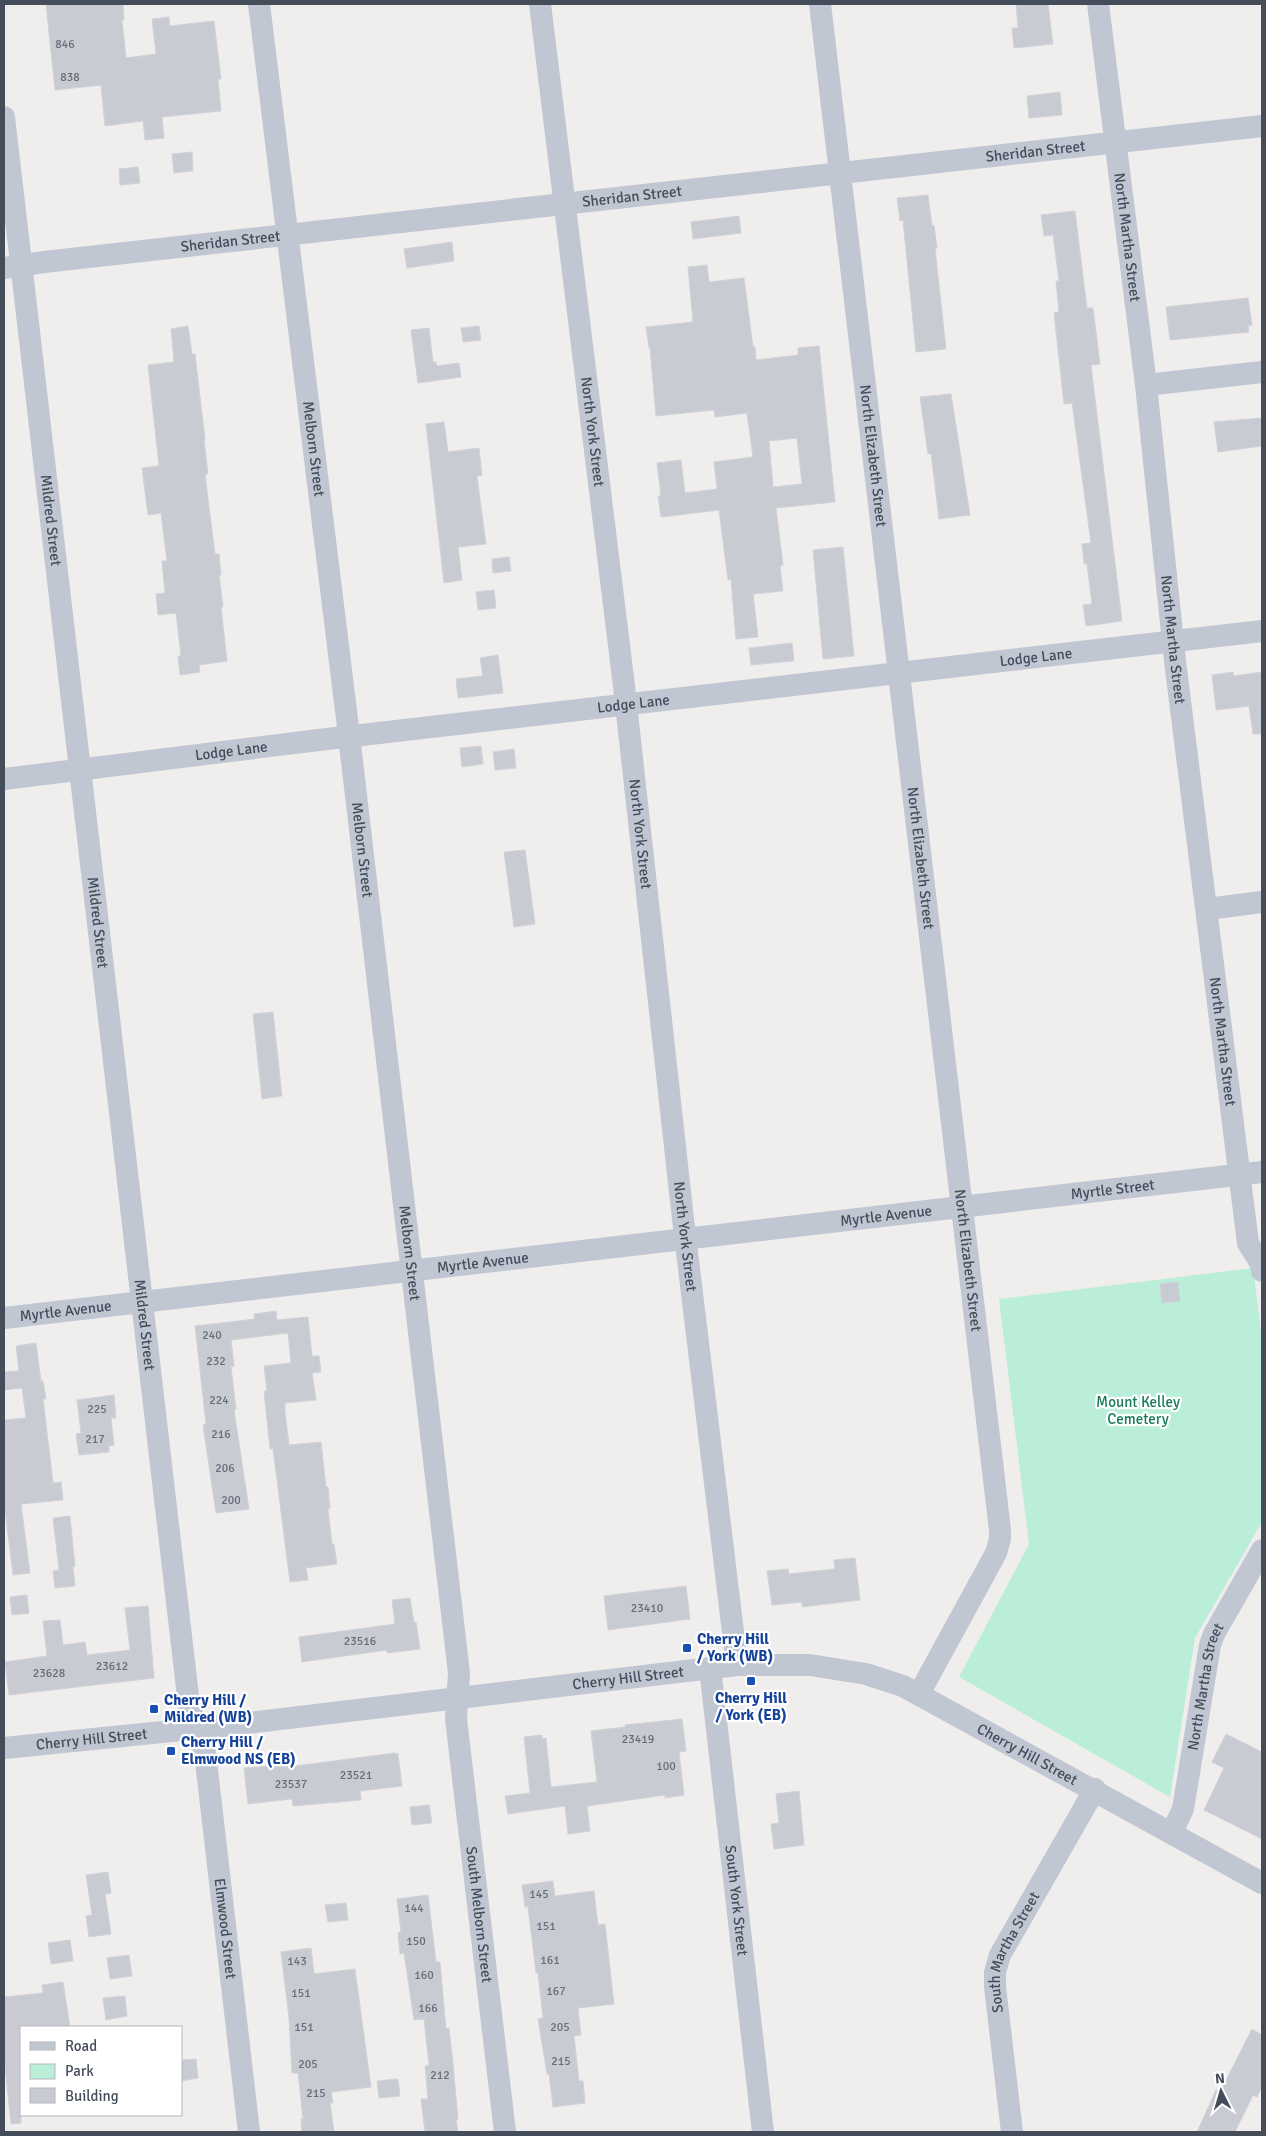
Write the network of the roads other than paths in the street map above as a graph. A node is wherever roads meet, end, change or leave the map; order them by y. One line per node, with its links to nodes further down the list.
1 (259, 4): 10 (street, Melborn Street)
2 (540, 4): 9 (street, North York Street)
3 (820, 4): 8 (street, North Elizabeth Street)
4 (1098, 4): 7 (street, North Martha Street)
5 (4, 117): 11 (street, Mildred Street)
6 (1262, 126): 7 (street, Sheridan Street)
7 (1115, 142): 8 (street, Sheridan Street); 13 (street, North Martha Street)
8 (840, 173): 9 (street, Sheridan Street); 16 (street, North Elizabeth Street)
9 (564, 204): 10 (street, Sheridan Street); 17 (street, North York Street)
10 (287, 235): 11 (street, Sheridan Street); 18 (street, Melborn Street)
11 (13, 267): 19 (street, Mildred Street)
12 (1262, 372): 13 (street)
13 (1146, 385): 15 (street, North Martha Street)
14 (1262, 631): 15 (street, Lodge Lane)
15 (1173, 642): 16 (street, Lodge Lane); 22 (street, North Martha Street)
16 (899, 674): 17 (street, Lodge Lane); 25 (street, North Elizabeth Street)
17 (626, 705): 18 (street, Lodge Lane); 26 (street, North York Street)
18 (349, 737): 19 (street, Lodge Lane); 28 (street, Melborn Street)
19 (81, 769): 20 (street, Lodge Lane); 29 (street, Mildred Street)
20 (4, 779)
21 (1262, 902): 22 (street)
22 (1207, 909): 24 (street, North Martha Street)
23 (1262, 1172): 24 (street, Myrtle Street)
24 (1240, 1175): 25 (street, Myrtle Street); 27 (street, North Martha Street)
25 (962, 1208): 26 (street, Myrtle Avenue); 34 (street, North Elizabeth Street)
26 (686, 1240): 28 (street, Myrtle Avenue); 32 (street, North York Street)
27 (1262, 1267)
28 (411, 1271): 29 (street, Myrtle Avenue); 35 (street, Melborn Street)
29 (143, 1301): 30 (street, Myrtle Avenue); 36 (street, Mildred Street)
30 (4, 1318)
31 (1262, 1550): 39 (street, North Martha Street)
32 (737, 1664): 33 (street, Cherry Hill Street); 34 (street, Cherry Hill Street)
33 (710, 1668): 35 (street, Cherry Hill Street); 43 (street, South York Street)
34 (919, 1694): 38 (street, Cherry Hill Street)
35 (456, 1697): 36 (street, Cherry Hill Street); 42 (street, South Melborn Street)
36 (196, 1727): 37 (street, Cherry Hill Street); 41 (street, Elmwood Street)
37 (4, 1748)
38 (1094, 1789): 39 (street, Cherry Hill Street); 44 (street, South Martha Street)
39 (1172, 1832): 40 (street, Cherry Hill Street)
40 (1262, 1883)
41 (249, 2132)
42 (505, 2132)
43 (763, 2132)
44 (1012, 2132)

